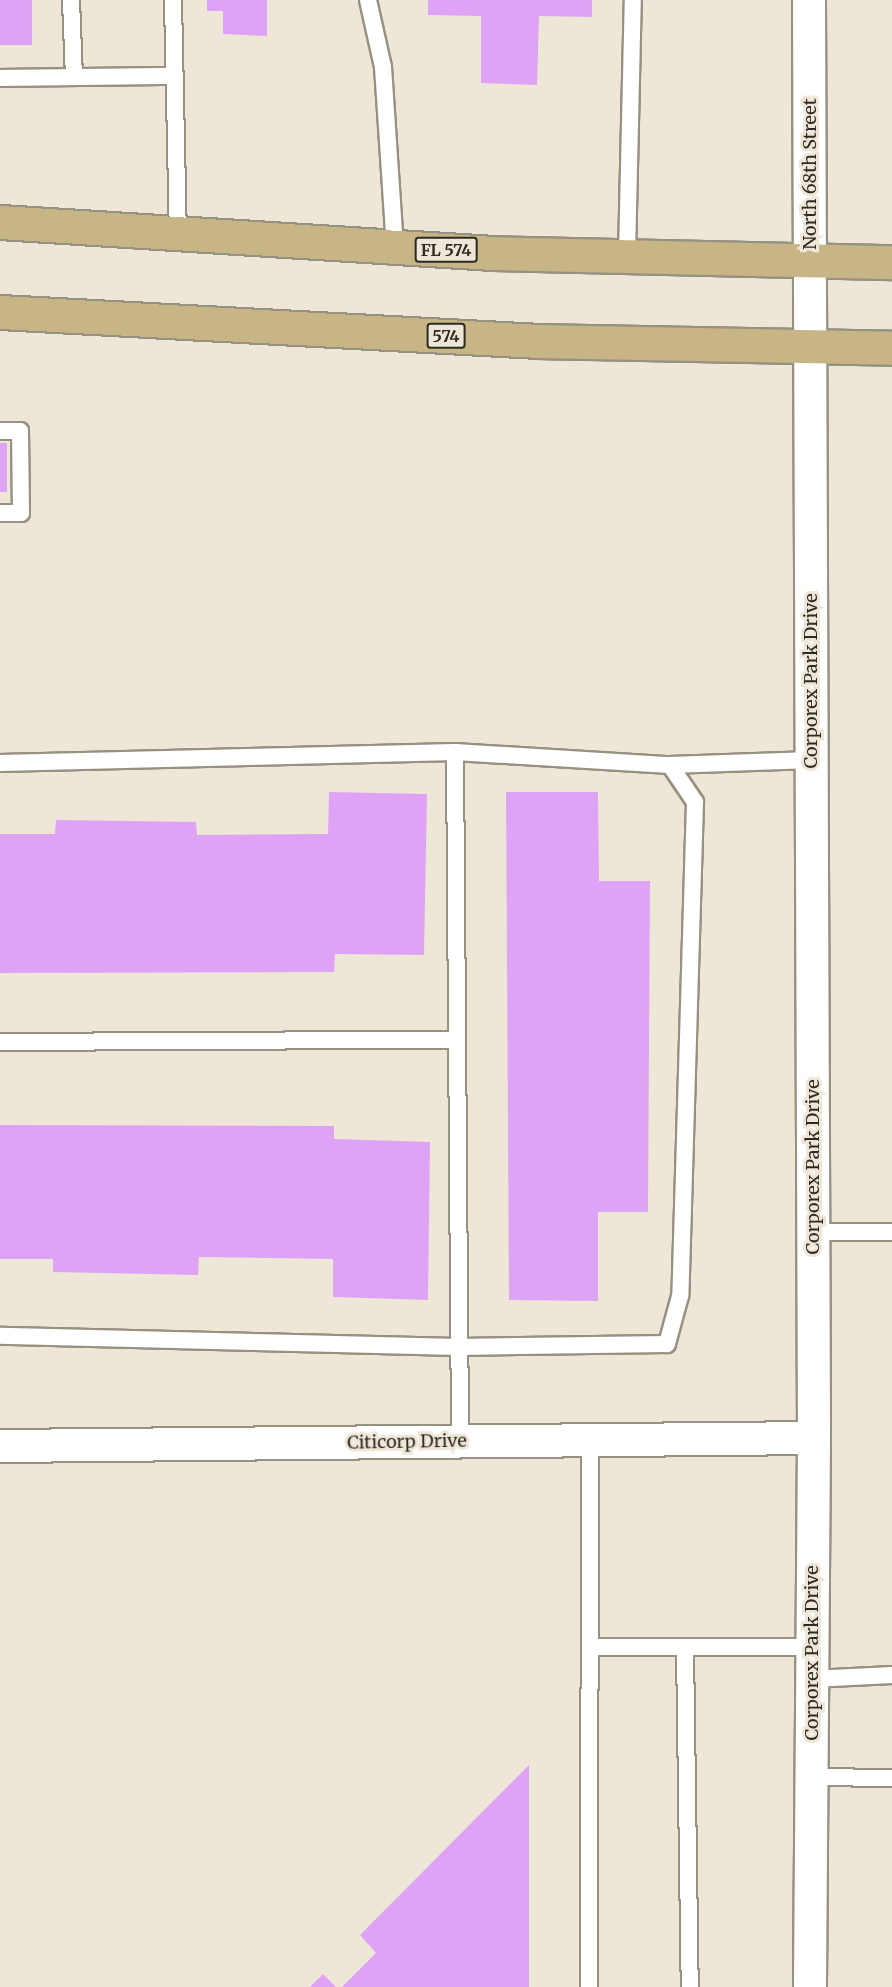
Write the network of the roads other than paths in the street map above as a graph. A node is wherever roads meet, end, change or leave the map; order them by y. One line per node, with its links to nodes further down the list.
1 (71, 0): 7 (lane)
2 (174, 0): 6 (lane)
3 (368, 0): 11 (lane)
4 (633, 0): 12 (lane)
5 (809, 0): 13 (street, North 68th Street)
6 (175, 75): 7 (lane); 10 (lane)
7 (74, 77): 8 (lane)
8 (0, 78)
9 (0, 222): 10 (main road, FL 574)
10 (178, 231): 11 (main road, FL 574)
11 (395, 246): 12 (main road, FL 574)
12 (627, 255): 13 (main road, FL 574)
13 (810, 262): 14 (main road, FL 574); 16 (street, North 68th Street)
14 (892, 262)
15 (0, 312): 16 (main road, 574)
16 (810, 348): 17 (main road, 574); 21 (street, Corporex Park Drive)
17 (892, 348)
18 (0, 431): 19 (lane)
19 (0, 513)
20 (455, 752): 22 (lane); 23 (lane); 24 (lane)
21 (811, 760): 23 (lane); 26 (street, Corporex Park Drive)
22 (0, 763)
23 (670, 765): 29 (lane)
24 (457, 1040): 25 (lane); 29 (lane)
25 (0, 1042)
26 (813, 1232): 27 (lane); 30 (street, Corporex Park Drive)
27 (892, 1232)
28 (0, 1336): 29 (lane)
29 (458, 1347): 32 (lane)
30 (814, 1438): 31 (street, Citicorp Drive); 36 (street, Corporex Park Drive)
31 (590, 1440): 32 (street, Citicorp Drive); 34 (lane)
32 (460, 1442): 33 (street, Citicorp Drive)
33 (0, 1446)
34 (590, 1647): 35 (lane); 41 (lane)
35 (686, 1647): 36 (lane); 42 (lane)
36 (812, 1647): 38 (street, Corporex Park Drive)
37 (892, 1675): 38 (lane)
38 (812, 1679): 39 (street, Corporex Park Drive)
39 (812, 1777): 40 (lane); 43 (street, Corporex Park Drive)
40 (892, 1778)
41 (589, 1987)
42 (690, 1987)
43 (810, 1987)

